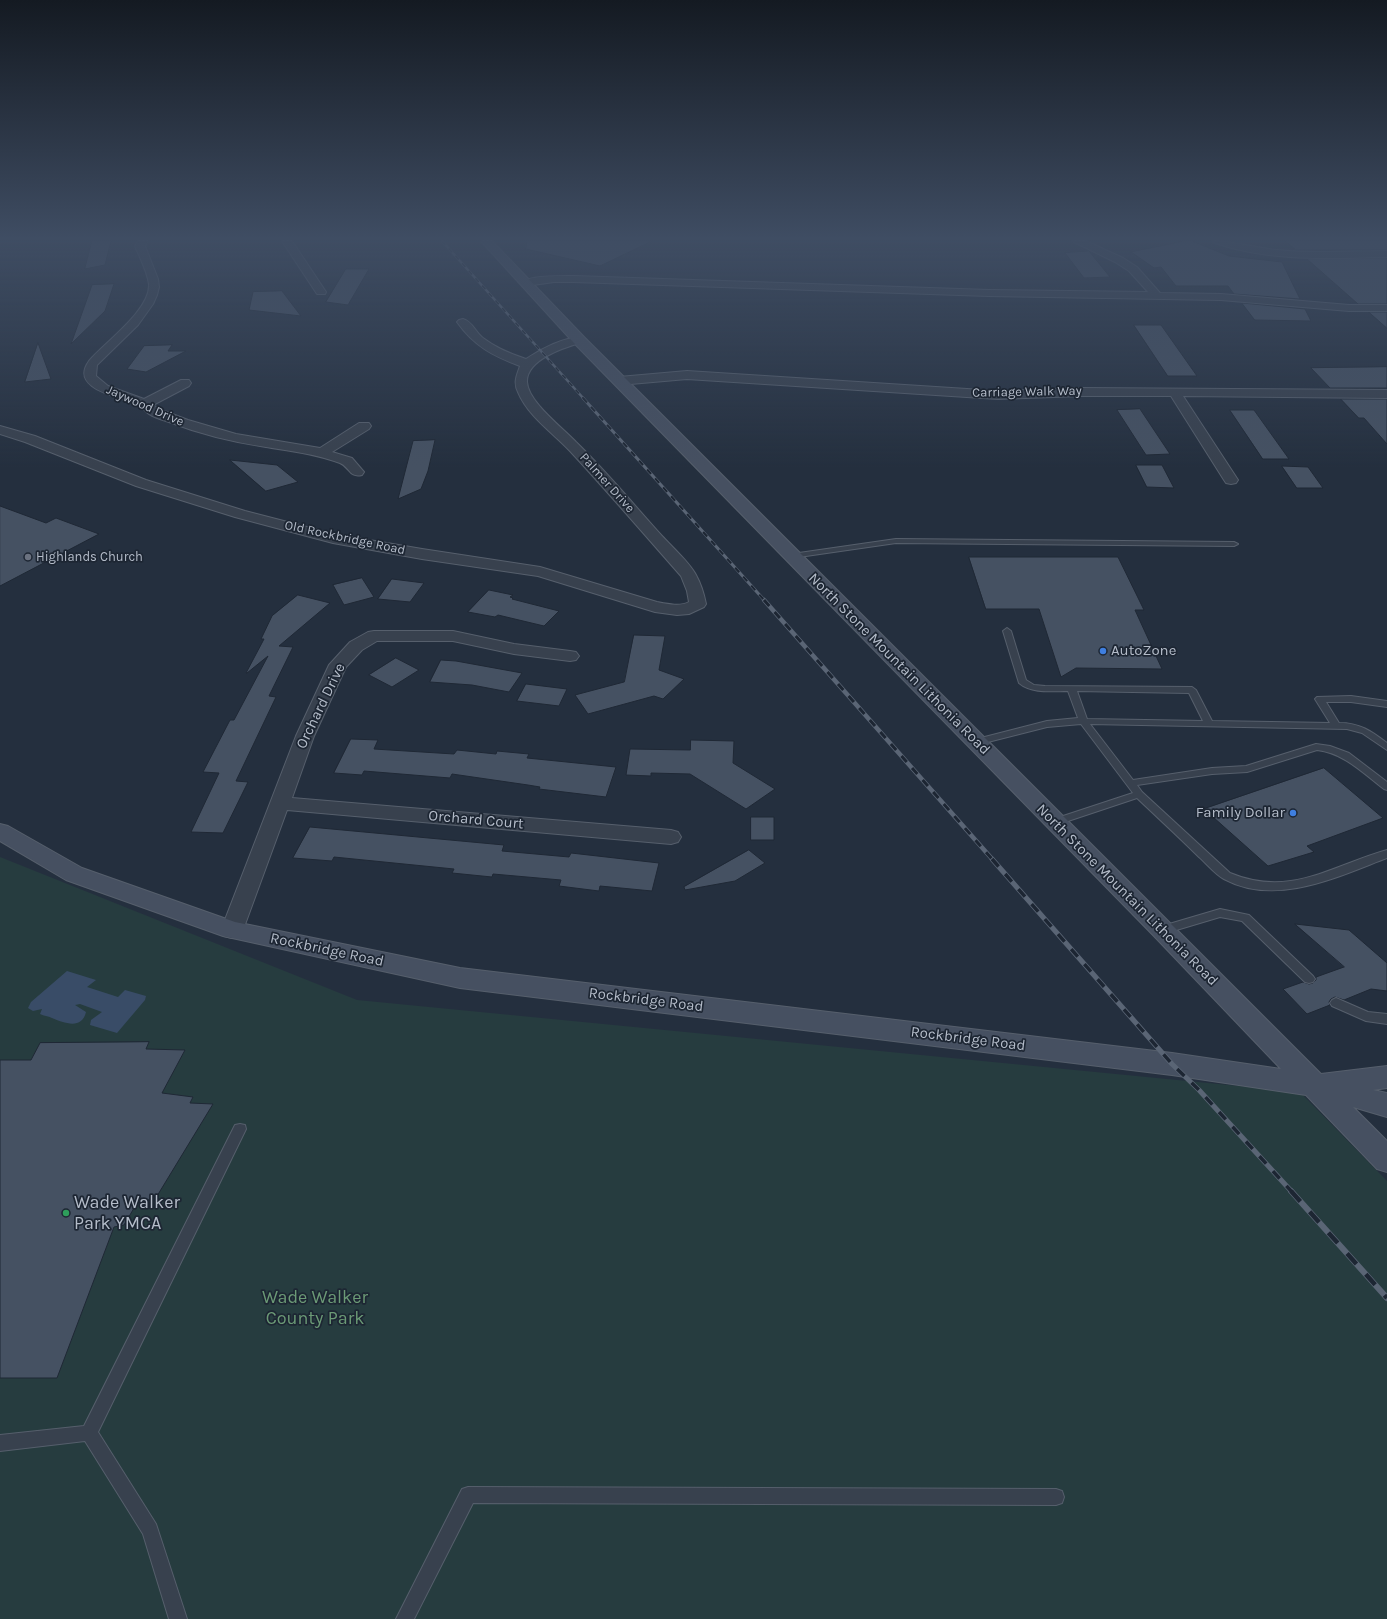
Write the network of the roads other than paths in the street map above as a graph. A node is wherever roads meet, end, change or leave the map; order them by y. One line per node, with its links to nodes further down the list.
1 (140, 317): 10 (street, Jaywood Drive)
2 (557, 317): 4 (main road, North Stone Mountain Lithonia Road)
3 (463, 322): 5 (street)
4 (579, 340): 5 (street); 6 (main road, North Stone Mountain Lithonia Road)
5 (527, 364): 18 (street, Palmer Drive)
6 (620, 381): 8 (street, Carriage Walk Way); 17 (main road, North Stone Mountain Lithonia Road)
7 (185, 383): 10 (street)
8 (1174, 392): 9 (street, Carriage Walk Way); 15 (street)
9 (1387, 394)
10 (145, 404): 13 (street, Jaywood Drive)
11 (364, 426): 13 (street)
12 (0, 430): 18 (street, Old Rockbridge Road)
13 (322, 453): 14 (street, Jaywood Drive)
14 (357, 472)
15 (1231, 480)
16 (1234, 544): 17 (lane)
17 (792, 556): 26 (main road, North Stone Mountain Lithonia Road)
18 (698, 604)
19 (1007, 631): 21 (lane)
20 (570, 656): 31 (street, Orchard Drive)
21 (1072, 688): 23 (lane); 24 (lane)
22 (1387, 704): 25 (lane)
23 (1083, 721): 24 (lane); 26 (lane); 28 (lane)
24 (1208, 722): 25 (lane)
25 (1336, 725): 27 (lane)
26 (976, 742): 32 (main road, North Stone Mountain Lithonia Road)
27 (1387, 747)
28 (1131, 784): 29 (lane); 30 (lane)
29 (1387, 787)
30 (1138, 794): 32 (lane); 35 (lane)
31 (280, 803): 34 (street, Orchard Court); 36 (street, Orchard Drive)
32 (1055, 822): 37 (main road, North Stone Mountain Lithonia Road)
33 (0, 830): 36 (main road, Rockbridge Road)
34 (671, 837)
35 (1387, 854)
36 (232, 930): 42 (main road, Rockbridge Road)
37 (1163, 930): 38 (lane); 42 (main road, North Stone Mountain Lithonia Road)
38 (1309, 979)
39 (1336, 1003): 40 (lane)
40 (1387, 1019)
41 (1387, 1077): 42 (main road, Rockbridge Road)
42 (1315, 1085): 43 (main road, Rockbridge Road); 45 (main road, North Stone Mountain Lithonia Road)
43 (1387, 1105)
44 (240, 1129): 46 (lane)
45 (1387, 1160)
46 (89, 1433): 47 (lane); 49 (lane)
47 (0, 1443)
48 (1056, 1497): 50 (lane)
49 (178, 1619)
50 (405, 1619)

